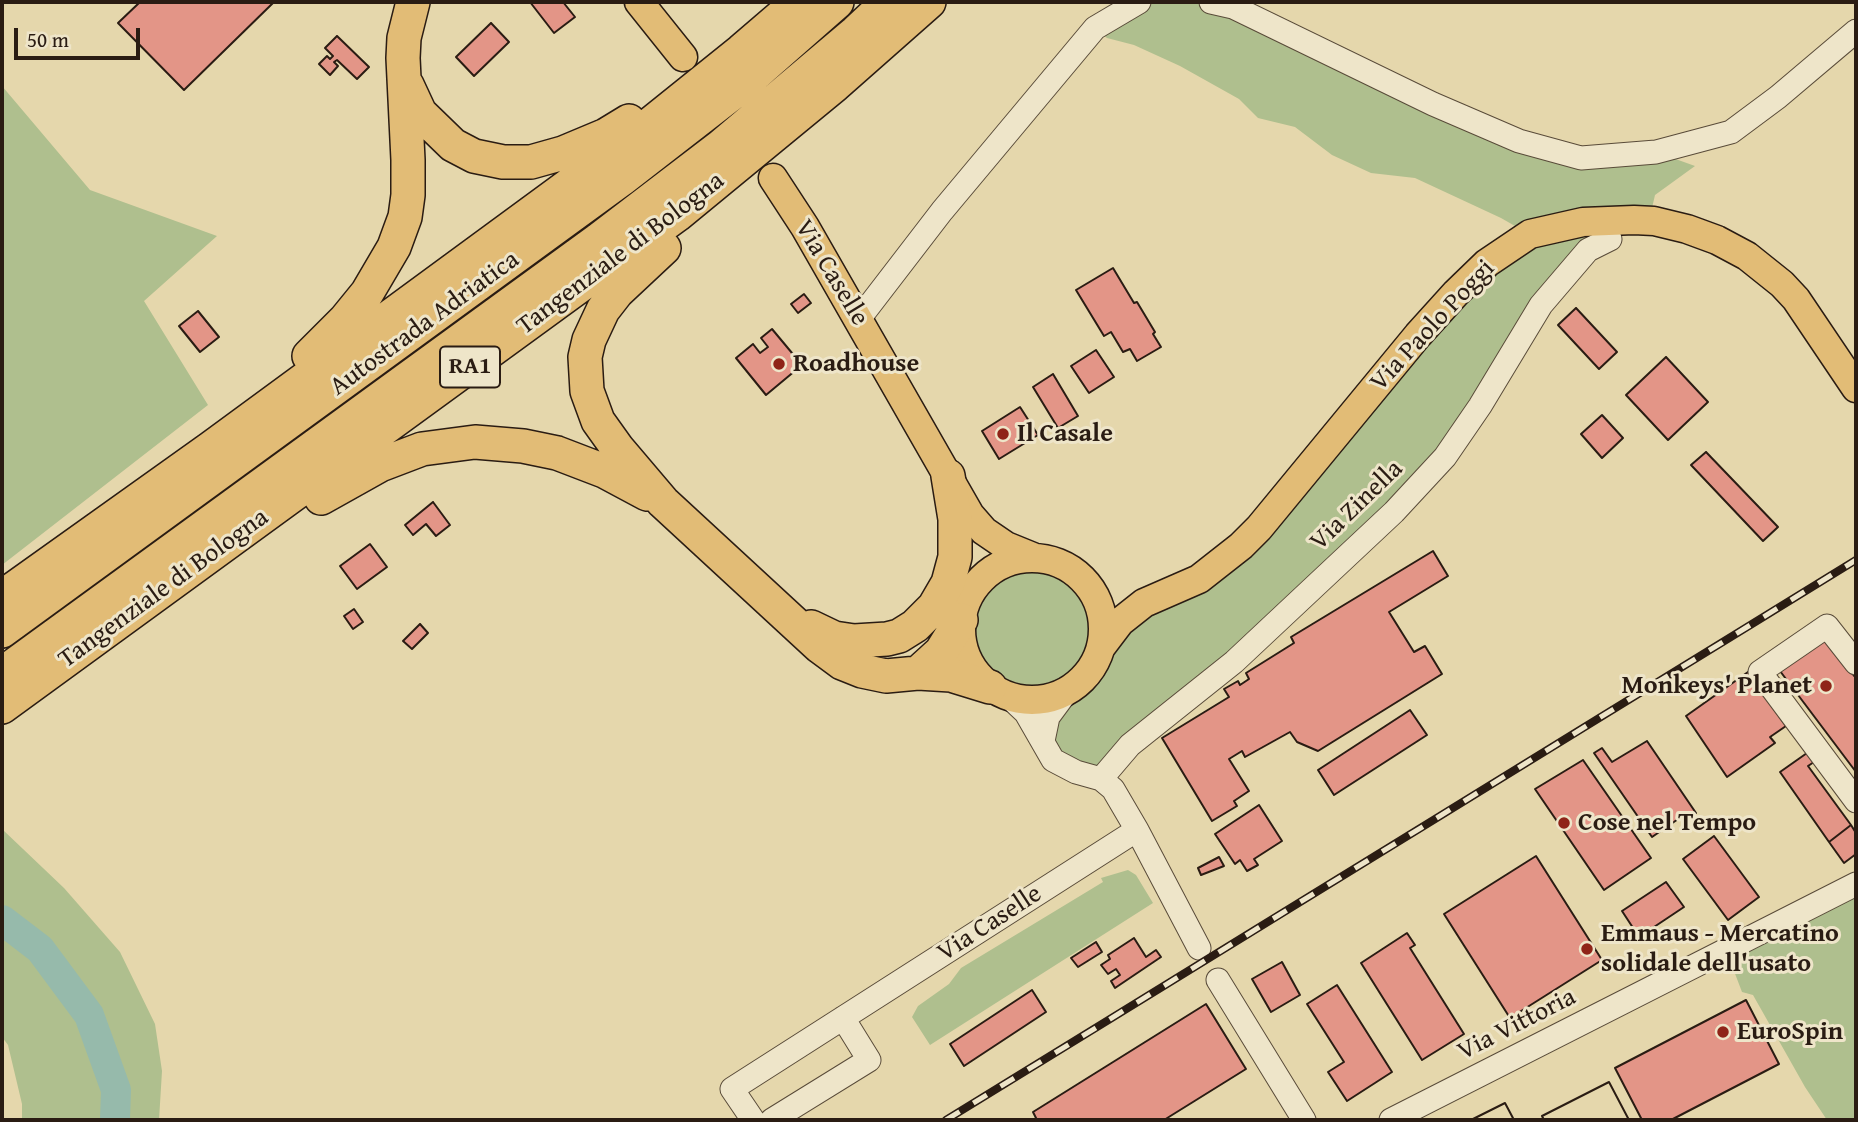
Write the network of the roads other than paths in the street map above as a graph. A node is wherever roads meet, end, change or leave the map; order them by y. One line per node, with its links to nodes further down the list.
1 (413, 2): 12 (highway)
2 (639, 2): 11 (main road)
3 (798, 2): 10 (highway)
4 (837, 2): 30 (highway, Autostrada Adriatica)
5 (888, 2): 34 (highway, Autostrada Adriatica)
6 (1139, 2): 16 (street)
7 (1211, 2): 9 (street)
8 (926, 4): 13 (highway, Tangenziale di Bologna / RA1)
9 (1856, 31)
10 (741, 51): 12 (highway); 18 (highway)
11 (683, 57)
12 (404, 76): 18 (highway)
13 (795, 119): 20 (highway); 22 (highway, Tangenziale di Bologna / RA1)
14 (773, 178): 16 (main road, Via Caselle)
15 (1610, 239): 39 (street, Via Zinella)
16 (859, 319): 19 (main road, Via Caselle)
17 (1856, 388): 27 (main road, Via Paolo Poggi)
18 (211, 448): 26 (highway)
19 (948, 476): 21 (main road, Via Caselle); 28 (highway)
20 (663, 502): 22 (highway); 28 (highway)
21 (970, 515): 23 (main road, Via Caselle); 25 (main road, Via Caselle)
22 (214, 553): 37 (highway, Tangenziale di Bologna / RA1)
23 (1033, 557): 24 (main road, Via Caselle); 25 (main road, Via Caselle)
24 (1085, 580): 27 (main road, Via Caselle); 31 (main road, Via Caselle)
25 (974, 586): 29 (main road, Via Caselle)
26 (2, 597)
27 (1144, 603): 31 (main road, Via Caselle)
28 (776, 606): 33 (highway)
29 (961, 620): 33 (highway); 36 (main road, Via Caselle)
30 (2, 631)
31 (1101, 647): 35 (main road, Via Caselle)
32 (1856, 663): 40 (street)
33 (918, 673): 36 (highway)
34 (2, 674)
35 (1068, 690): 36 (main road, Via Caselle); 38 (street, Via Caselle)
36 (1000, 692): 38 (street, Via Caselle)
37 (2, 707)
38 (1043, 741): 39 (street, Via Caselle)
39 (1101, 779): 41 (street)
40 (1856, 801)
41 (1138, 830): 43 (street); 45 (street, Via Caselle)
42 (1856, 884): 49 (street, Via Vittoria)
43 (1199, 948)
44 (1219, 980): 48 (street)
45 (843, 1018): 46 (street, Via Caselle); 47 (street)
46 (753, 1120)
47 (772, 1120)
48 (1304, 1120)
49 (1391, 1120)

